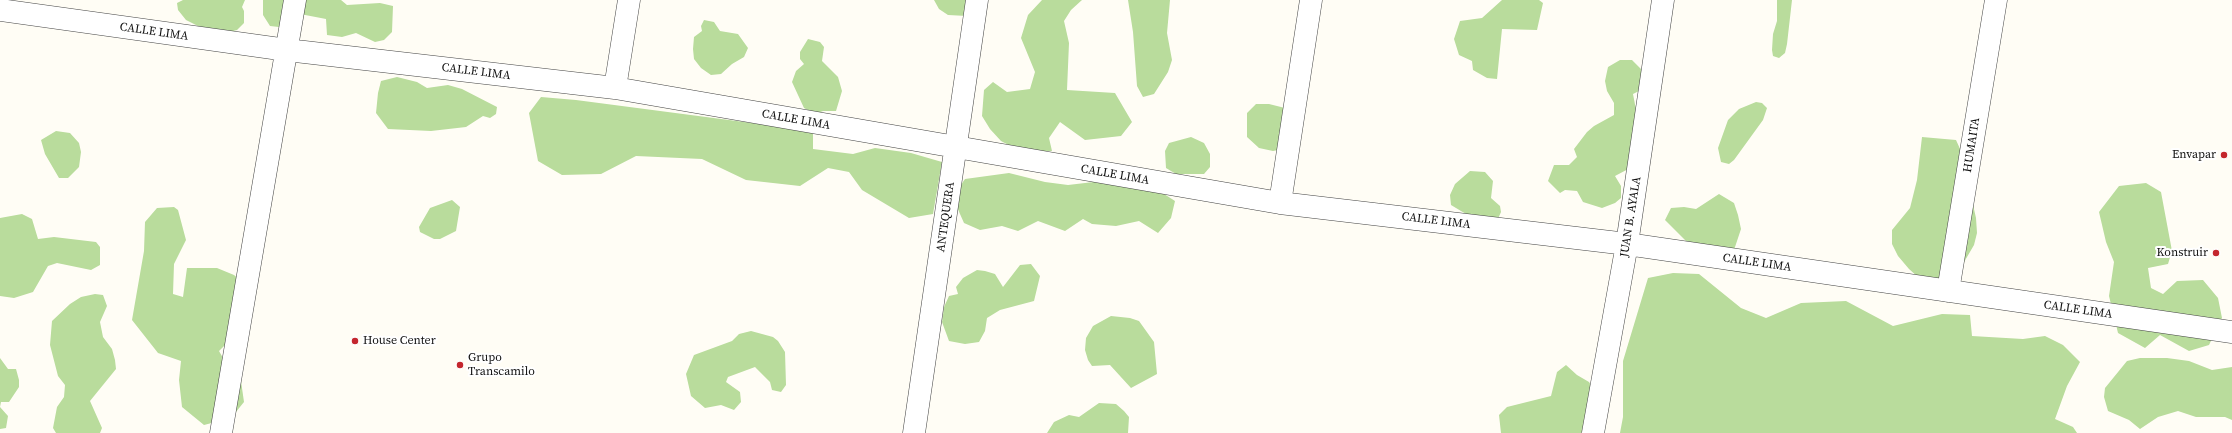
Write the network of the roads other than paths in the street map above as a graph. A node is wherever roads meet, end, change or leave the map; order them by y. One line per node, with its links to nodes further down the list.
1 (295, 0): 8 (street)
2 (629, 0): 9 (street)
3 (977, 0): 10 (street, ANTEQUERA)
4 (1311, 0): 11 (street)
5 (1662, 0): 12 (street, JUAN B. AYALA)
6 (1996, 0): 13 (street, HUMAITA)
7 (0, 10): 8 (street, CALLE LIMA)
8 (287, 50): 9 (street, CALLE LIMA); 15 (street)
9 (615, 88): 10 (street, CALLE LIMA)
10 (956, 147): 11 (street, CALLE LIMA); 16 (street, ANTEQUERA)
11 (1280, 203): 12 (street, CALLE LIMA)
12 (1628, 244): 13 (street, CALLE LIMA); 17 (street, JUAN B. AYALA)
13 (1948, 291): 14 (street, CALLE LIMA)
14 (2232, 332)
15 (221, 433)
16 (914, 433)
17 (1593, 433)

